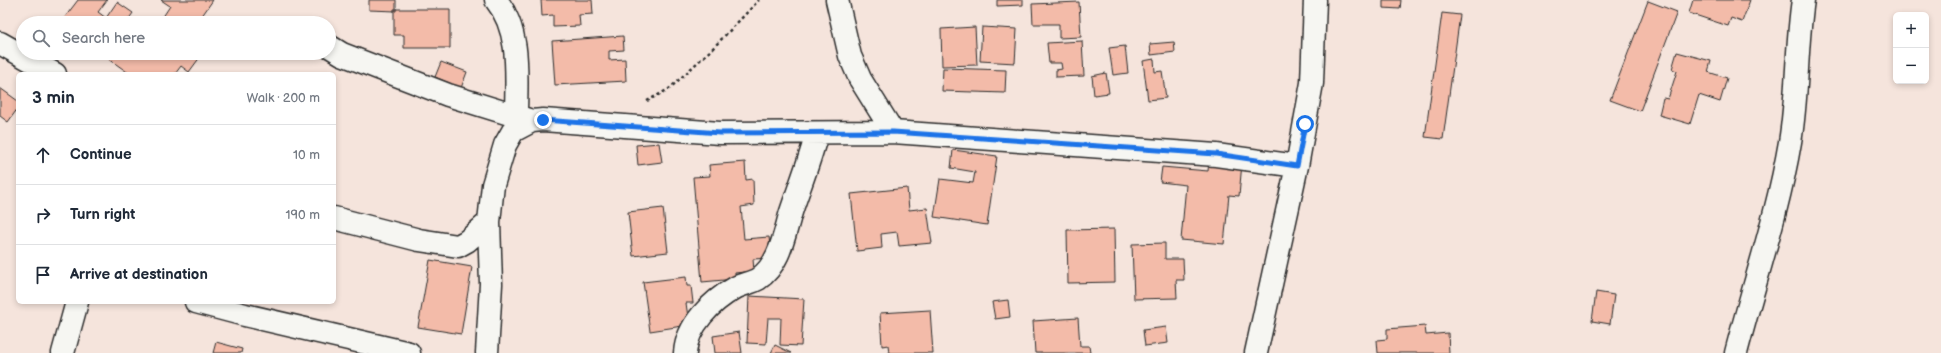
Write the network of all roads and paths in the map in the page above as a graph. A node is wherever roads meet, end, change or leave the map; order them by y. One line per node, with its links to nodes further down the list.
1 (496, 0): 11 (street)
2 (759, 0): 12 (path)
3 (837, 0): 13 (street)
4 (1315, 0): 15 (street)
5 (1803, 0): 25 (street)
6 (0, 43): 8 (street)
7 (336, 50): 11 (street)
8 (16, 52)
9 (30, 60): 10 (street)
10 (51, 72)
11 (524, 119): 12 (street); 17 (street)
12 (621, 126): 14 (street)
13 (893, 132): 14 (street); 15 (street)
14 (817, 133): 23 (street)
15 (1297, 166): 24 (street)
16 (336, 219): 17 (street)
17 (489, 222): 22 (street)
18 (77, 304): 20 (street)
19 (203, 304): 21 (street)
20 (65, 351)
21 (409, 353)
22 (486, 353)
23 (685, 353)
24 (1256, 353)
25 (1736, 353)

